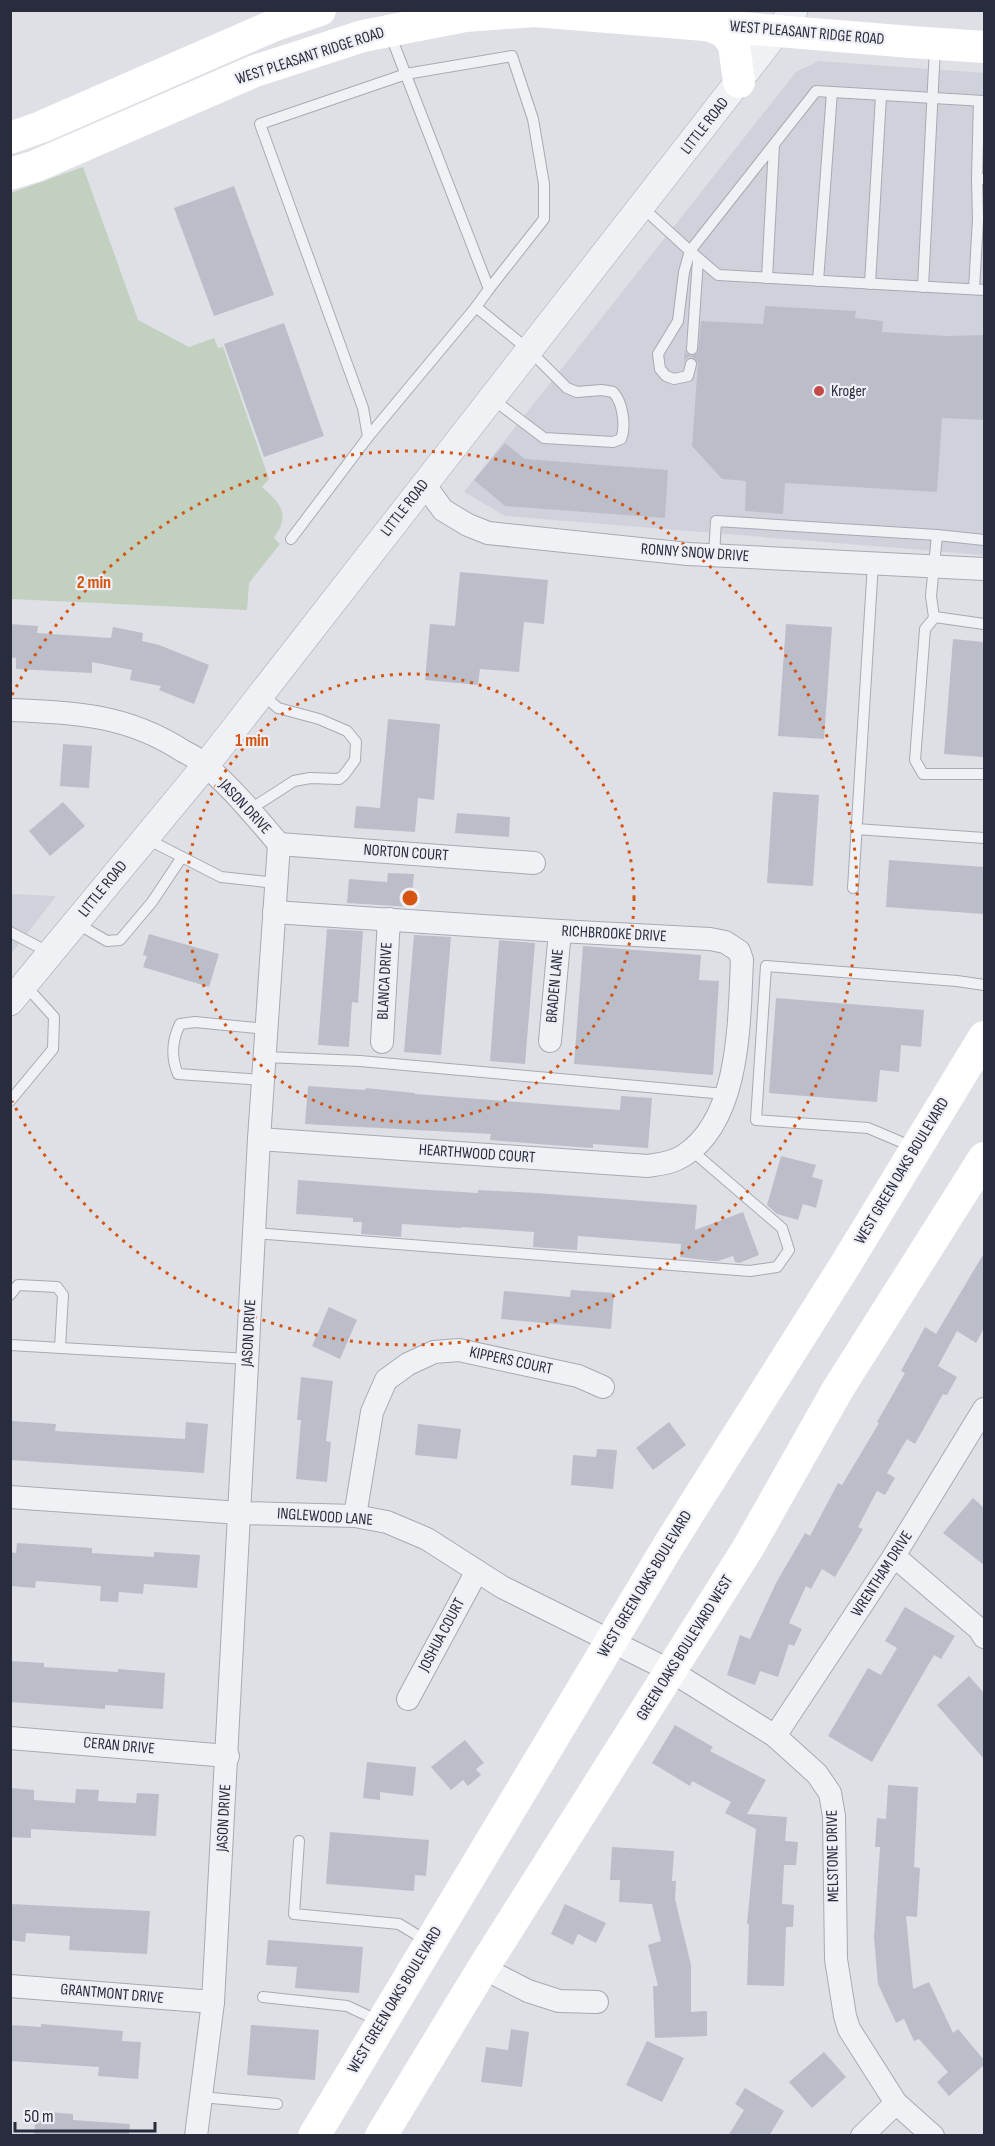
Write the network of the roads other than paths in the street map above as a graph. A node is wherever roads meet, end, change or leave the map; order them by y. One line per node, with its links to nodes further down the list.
1 (320, 10): 13 (main road)
2 (787, 20): 4 (main road, WEST PLEASANT RIDGE ROAD); 5 (main road, WEST PLEASANT RIDGE ROAD); 8 (street, LITTLE ROAD)
3 (386, 21): 4 (main road, WEST PLEASANT RIDGE ROAD); 7 (lane); 15 (main road, WEST PLEASANT RIDGE ROAD)
4 (705, 24): 8 (main road)
5 (935, 44): 6 (main road, WEST PLEASANT RIDGE ROAD); 11 (lane)
6 (984, 46)
7 (406, 74): 23 (lane); 23 (lane); 30 (lane)
8 (739, 82): 17 (street, LITTLE ROAD)
9 (831, 92): 10 (lane); 14 (lane); 20 (lane)
10 (881, 96): 11 (lane); 21 (lane)
11 (934, 99): 12 (lane); 22 (lane)
12 (982, 101): 16 (lane)
13 (10, 138)
14 (774, 145): 18 (lane); 19 (lane)
15 (10, 174)
16 (981, 179): 24 (lane)
17 (641, 207): 18 (lane); 27 (street, LITTLE ROAD)
18 (694, 255): 19 (lane); 26 (lane); 28 (lane)
19 (767, 278): 20 (lane)
20 (818, 281): 21 (lane)
21 (870, 284): 22 (lane)
22 (923, 287): 24 (lane)
23 (489, 289): 25 (lane)
24 (979, 290)
25 (476, 307): 27 (lane); 30 (lane)
26 (692, 349)
27 (529, 350): 29 (street, LITTLE ROAD); 29 (lane)
28 (691, 364)
29 (491, 398): 31 (street, LITTLE ROAD)
30 (368, 437): 33 (lane)
31 (424, 484): 35 (street, RONNY SNOW DRIVE); 41 (street, LITTLE ROAD)
32 (937, 535): 34 (lane); 35 (lane); 37 (lane)
33 (291, 539)
34 (984, 540)
35 (714, 555): 36 (street, RONNY SNOW DRIVE)
36 (873, 563): 37 (street, RONNY SNOW DRIVE); 46 (lane)
37 (934, 566): 38 (street, RONNY SNOW DRIVE); 39 (lane)
38 (984, 569)
39 (934, 617): 40 (lane); 44 (lane)
40 (984, 624)
41 (261, 693): 43 (street, LITTLE ROAD); 45 (lane)
42 (10, 710): 43 (street, JASON DRIVE)
43 (206, 765): 45 (street, JASON DRIVE); 47 (street, LITTLE ROAD)
44 (984, 774)
45 (249, 810): 49 (street, JASON DRIVE)
46 (856, 829): 48 (lane); 53 (lane)
47 (145, 838): 50 (lane); 56 (street, LITTLE ROAD)
48 (984, 838)
49 (279, 844): 51 (street, NORTON COURT); 52 (street, JASON DRIVE)
50 (182, 857): 52 (lane); 56 (lane)
51 (534, 862)
52 (276, 883): 54 (street, JASON DRIVE)
53 (853, 888)
54 (274, 912): 55 (street, RICHBROOKE DRIVE); 62 (street, JASON DRIVE)
55 (389, 920): 58 (street, RICHBROOKE DRIVE); 65 (street, BLANCA DRIVE)
56 (75, 923): 59 (street, LITTLE ROAD)
57 (10, 932): 59 (lane)
58 (560, 932): 64 (street, BRADEN LANE); 68 (street, RICHBROOKE DRIVE)
59 (51, 953): 61 (street, LITTLE ROAD)
60 (984, 985): 71 (lane)
61 (18, 993): 69 (lane)
62 (266, 1029): 66 (street, JASON DRIVE); 67 (lane)
63 (984, 1037): 71 (main road, WEST GREEN OAKS BOULEVARD)
64 (550, 1041)
65 (382, 1042)
66 (265, 1057): 67 (street, JASON DRIVE); 68 (lane)
67 (263, 1080): 70 (street, JASON DRIVE)
68 (725, 1094): 72 (street, RICHBROOKE DRIVE)
69 (10, 1101)
70 (259, 1139): 72 (street, HEARTHWOOD COURT); 74 (street, JASON DRIVE)
71 (916, 1148): 87 (main road, WEST GREEN OAKS BOULEVARD)
72 (691, 1150): 74 (lane)
73 (984, 1158): 88 (main road, GREEN OAKS BOULEVARD WEST)
74 (254, 1233): 78 (street, JASON DRIVE)
75 (10, 1295): 77 (lane)
76 (10, 1345): 77 (lane)
77 (60, 1348): 78 (lane)
78 (248, 1359): 82 (street, JASON DRIVE)
79 (603, 1387): 83 (street, KIPPERS COURT)
80 (984, 1410): 84 (street, WRENTHAM DRIVE)
81 (10, 1497): 82 (street, INGLEWOOD LANE)
82 (240, 1513): 83 (street, INGLEWOOD LANE); 92 (street, JASON DRIVE)
83 (355, 1516): 85 (street, INGLEWOOD LANE)
84 (894, 1556): 86 (street); 90 (street, WRENTHAM DRIVE)
85 (477, 1571): 87 (street, INGLEWOOD LANE); 89 (street, JOSHUA COURT)
86 (984, 1637)
87 (610, 1640): 88 (street, MELSTONE DRIVE); 94 (main road, WEST GREEN OAKS BOULEVARD)
88 (671, 1671): 90 (street, MELSTONE DRIVE); 95 (main road, GREEN OAKS BOULEVARD WEST)
89 (408, 1699)
90 (775, 1736): 102 (street, MELSTONE DRIVE)
91 (10, 1738): 92 (street, CERAN DRIVE)
92 (228, 1756): 98 (street, JASON DRIVE)
93 (299, 1841): 94 (lane)
94 (430, 1942): 100 (main road, WEST GREEN OAKS BOULEVARD)
95 (483, 1968): 99 (street); 106 (main road, GREEN OAKS BOULEVARD WEST)
96 (10, 1986): 98 (street, GRANTMONT DRIVE)
97 (263, 1997): 100 (lane)
98 (213, 2002): 101 (street, JASON DRIVE)
99 (597, 2002)
100 (382, 2023): 105 (main road, WEST GREEN OAKS BOULEVARD)
101 (201, 2097): 103 (lane); 104 (street, JASON DRIVE)
102 (896, 2103): 107 (street); 108 (street, MELSTONE DRIVE)
103 (277, 2104)
104 (196, 2136)
105 (314, 2136)
106 (381, 2136)
107 (862, 2136)
108 (933, 2136)

